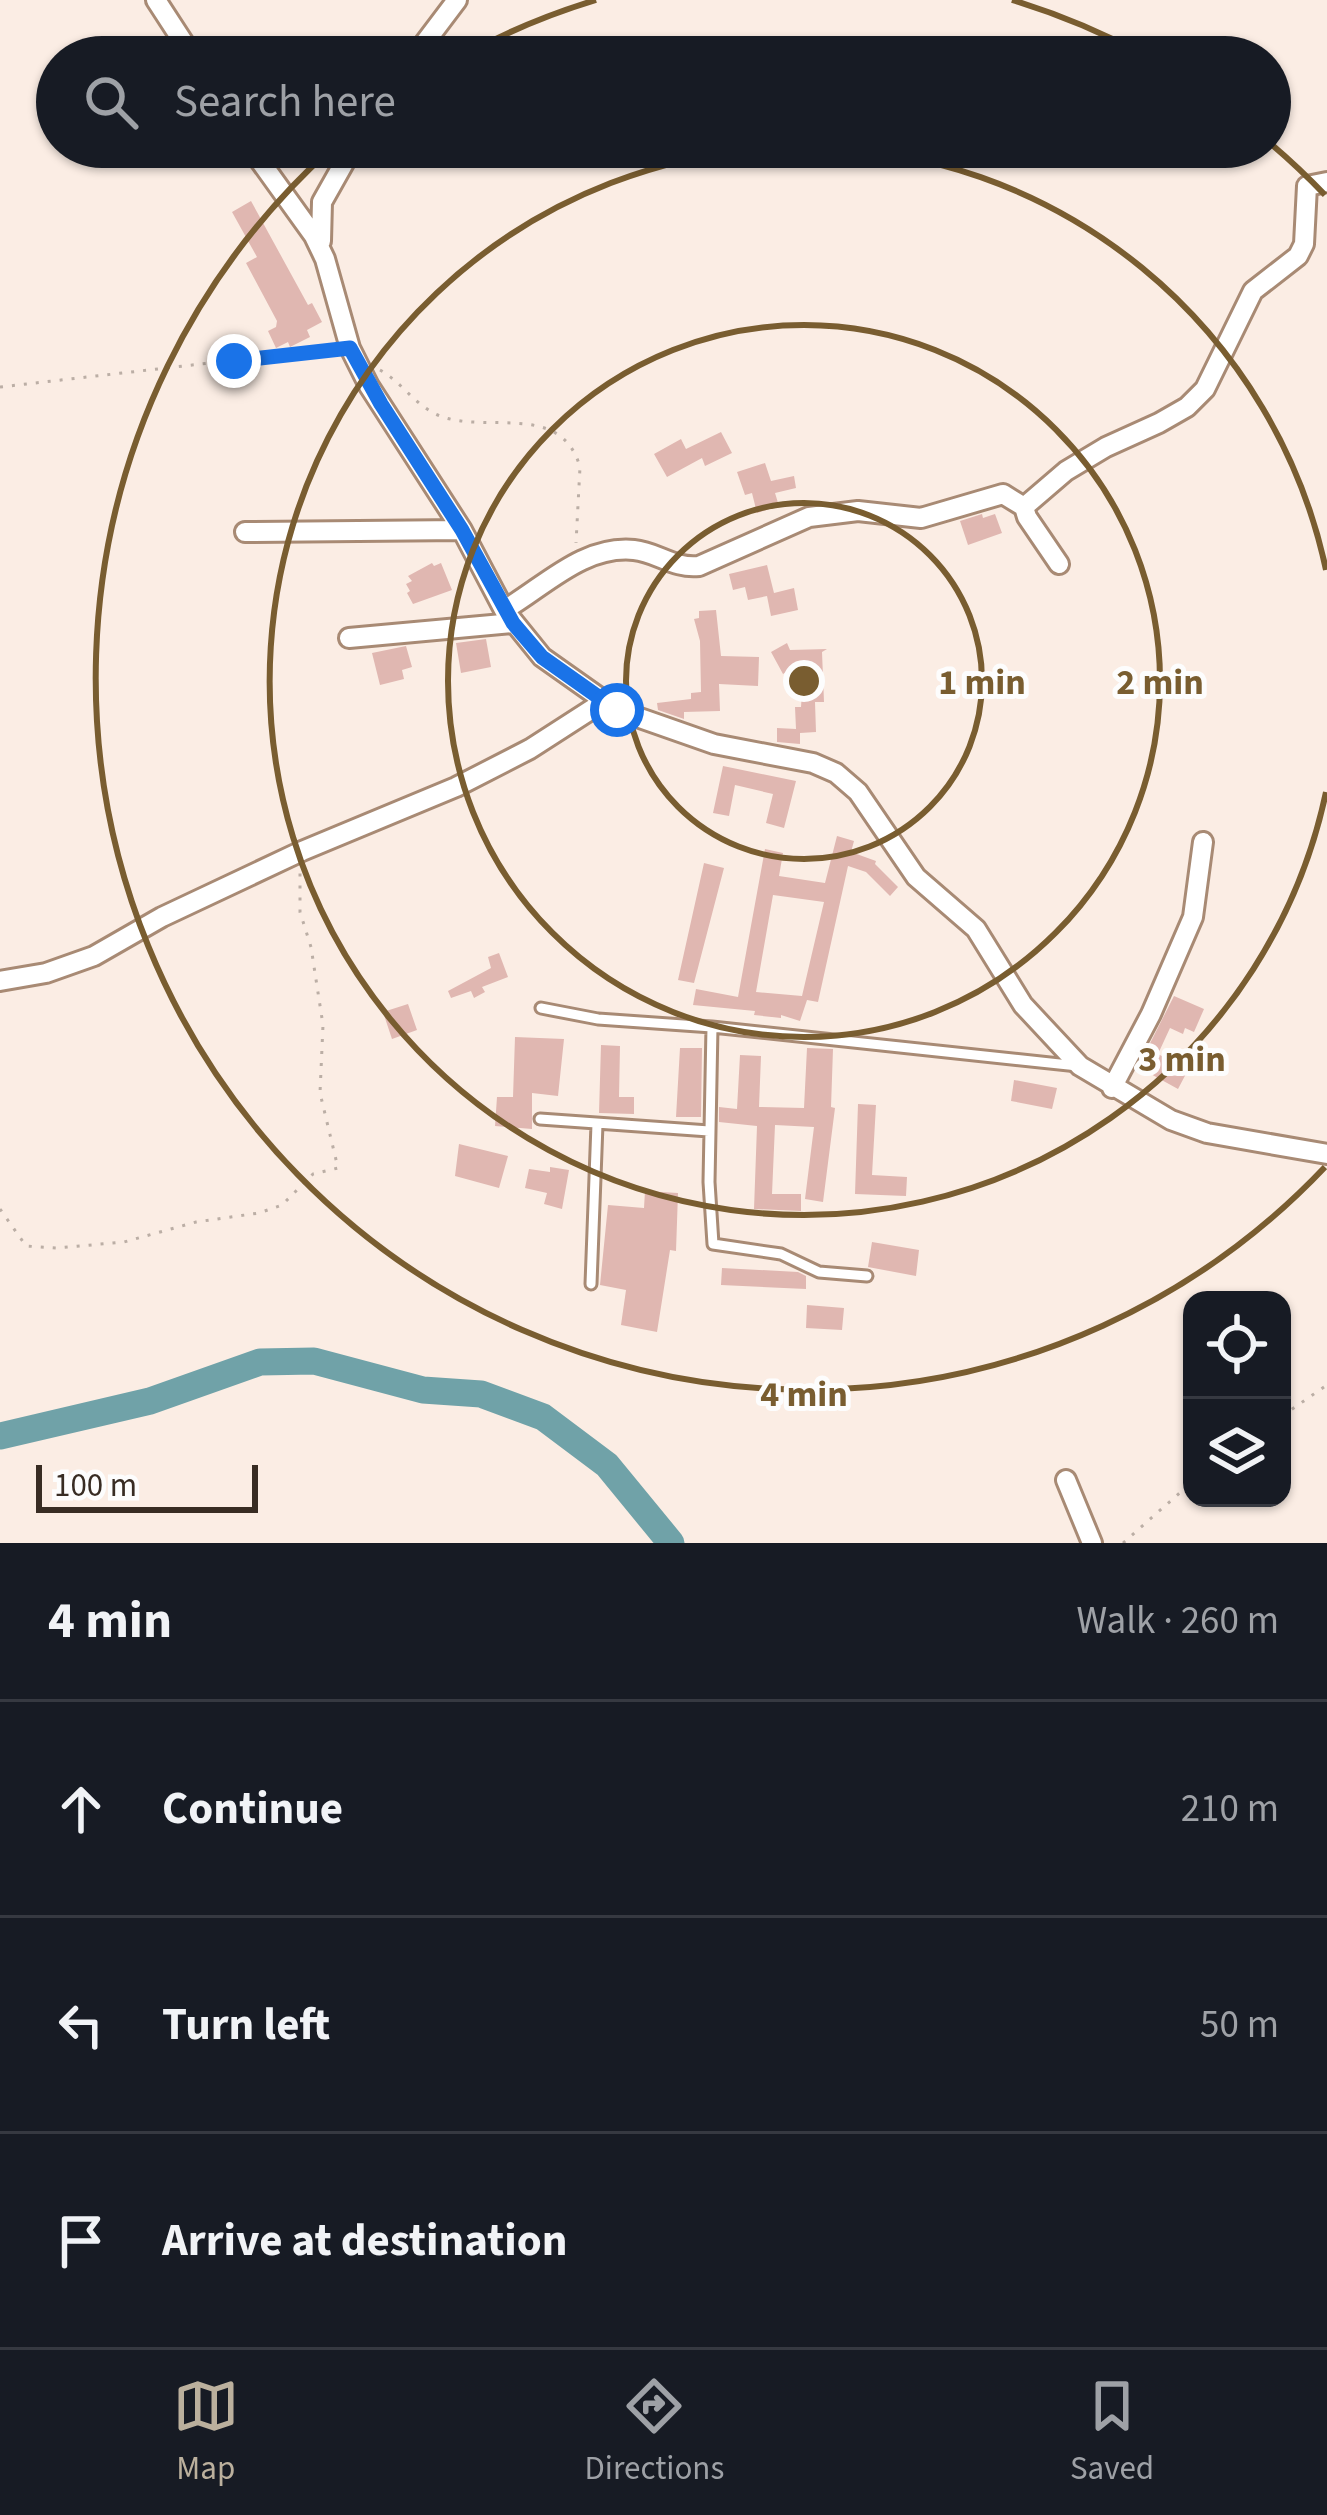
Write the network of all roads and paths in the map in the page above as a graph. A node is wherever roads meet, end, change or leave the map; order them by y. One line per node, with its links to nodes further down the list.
1 (156, 0): 3 (street)
2 (457, 0): 4 (street)
3 (179, 36)
4 (430, 36)
5 (266, 168): 8 (street)
6 (341, 168): 8 (street)
7 (1327, 182): 11 (street)
8 (325, 259): 9 (street)
9 (353, 355): 10 (path); 12 (street); 14 (path)
10 (0, 387)
11 (1024, 507): 14 (street); 15 (street)
12 (462, 530): 13 (street); 16 (street)
13 (245, 532)
14 (576, 562): 16 (street)
15 (1059, 564)
16 (509, 617): 17 (street); 18 (street)
17 (349, 638)
18 (603, 702): 20 (street); 24 (street)
19 (1203, 842): 25 (street)
20 (302, 851): 21 (street); 30 (path)
21 (0, 981)
22 (541, 1008): 23 (lane)
23 (712, 1027): 24 (lane); 28 (lane)
24 (1080, 1066): 25 (street)
25 (1112, 1088): 29 (street)
26 (540, 1119): 27 (lane)
27 (598, 1124): 28 (lane); 32 (lane)
28 (709, 1130): 31 (lane)
29 (1327, 1154)
30 (0, 1208)
31 (867, 1276)
32 (591, 1284)
33 (1327, 1385): 34 (path)
34 (1291, 1410)
35 (1066, 1480): 37 (street)
36 (1183, 1490): 38 (path)
37 (1092, 1543)
38 (1124, 1543)

